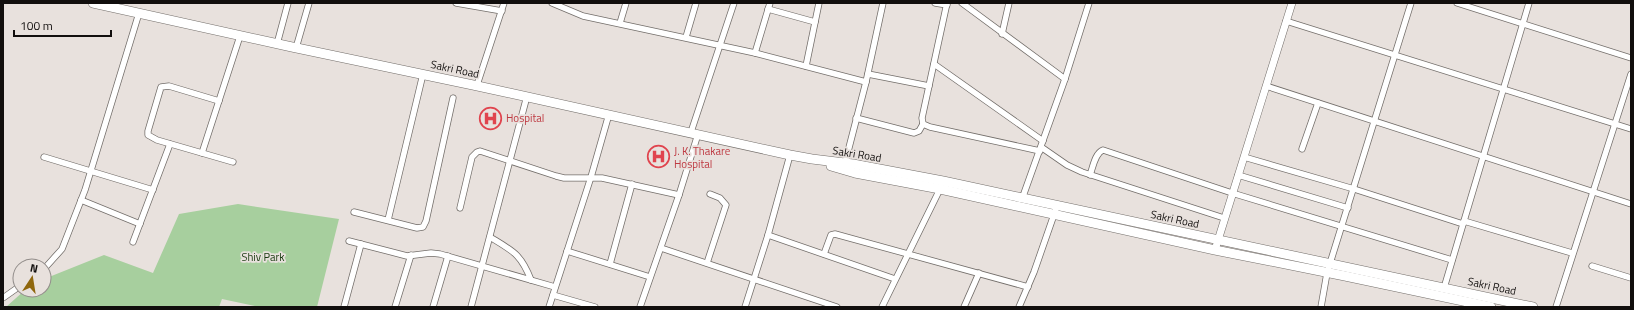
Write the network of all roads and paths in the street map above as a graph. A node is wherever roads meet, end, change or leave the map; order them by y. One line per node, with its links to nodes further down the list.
1 (93, 3): 22 (main road, Sakri Road)
2 (288, 3): 33 (street)
3 (309, 3): 35 (street)
4 (456, 3): 5 (street)
5 (460, 3): 24 (street)
6 (504, 3): 24 (street)
7 (552, 3): 28 (street)
8 (626, 3): 28 (street)
9 (696, 3): 32 (street)
10 (734, 3): 34 (street)
11 (818, 3): 27 (street)
12 (884, 3): 42 (street)
13 (935, 3): 21 (street)
14 (962, 3): 30 (street)
15 (1009, 3): 30 (street)
16 (1089, 3): 44 (street)
17 (1292, 3): 26 (street)
18 (1411, 3): 37 (street)
19 (1457, 3): 29 (street)
20 (1529, 3): 29 (street)
21 (947, 4): 39 (street)
22 (114, 5): 25 (main road, Sakri Road)
23 (769, 6): 27 (street); 36 (street)
24 (502, 11): 46 (street)
25 (139, 13): 31 (main road, Sakri Road); 73 (street)
26 (1286, 21): 37 (street); 48 (street)
27 (815, 22): 40 (street)
28 (620, 23): 32 (street)
29 (1523, 23): 38 (street); 49 (street)
30 (1002, 34): 44 (street)
31 (240, 36): 33 (main road, Sakri Road); 52 (street)
32 (686, 37): 34 (street)
33 (277, 44): 35 (main road, Sakri Road)
34 (720, 45): 36 (street); 60 (street)
35 (296, 48): 41 (main road, Sakri Road)
36 (754, 53): 40 (street)
37 (1395, 54): 49 (street); 56 (street)
38 (1631, 58)
39 (934, 64): 47 (street); 62 (street)
40 (806, 66): 45 (street)
41 (423, 74): 46 (main road, Sakri Road); 93 (street)
42 (868, 74): 45 (street); 47 (street)
43 (1631, 74): 58 (street)
44 (1065, 79): 62 (street)
45 (866, 82): 55 (street)
46 (477, 86): 50 (main road, Sakri Road)
47 (929, 86): 57 (street)
48 (1266, 86): 53 (street); 68 (street)
49 (1504, 89): 58 (street); 66 (street)
50 (527, 96): 54 (main road, Sakri Road); 71 (street)
51 (452, 98): 93 (street)
52 (219, 101): 61 (street); 64 (street)
53 (1318, 103): 56 (street); 63 (street)
54 (609, 114): 60 (main road, Sakri Road); 76 (street)
55 (856, 118): 57 (street); 72 (street)
56 (1374, 121): 66 (street); 79 (street)
57 (923, 124): 62 (street)
58 (1615, 124): 59 (street); 81 (street)
59 (1631, 129)
60 (695, 133): 65 (main road, Sakri Road); 84 (street)
61 (170, 144): 64 (street); 80 (street)
62 (1041, 146): 74 (street); 86 (street)
63 (1302, 149)
64 (202, 153): 70 (street)
65 (790, 155): 69 (main road, Sakri Road); 97 (street)
66 (1483, 156): 81 (street); 94 (street)
67 (44, 157): 73 (street)
68 (1244, 157): 75 (street); 79 (street)
69 (812, 159): 72 (main road, Sakri Road); 78 (main road, Sakri Road)
70 (233, 162)
71 (510, 162): 76 (street); 88 (street); 98 (street)
72 (845, 163): 78 (main road, Sakri Road)
73 (90, 171): 80 (street); 85 (street)
74 (1090, 175): 83 (street); 92 (street)
75 (1238, 175): 83 (street); 89 (street)
76 (591, 177): 77 (street); 105 (street)
77 (632, 184): 84 (street); 114 (street)
78 (942, 185): 86 (main road, Sakri Road); 106 (street)
79 (1354, 188): 89 (street); 94 (street)
80 (153, 190): 95 (street)
81 (1592, 192): 87 (street); 107 (street)
82 (710, 194): 113 (street)
83 (1232, 194): 92 (street); 96 (street)
84 (679, 196): 103 (street)
85 (81, 200): 95 (street); 111 (street)
86 (1020, 203): 90 (main road, Sakri Road)
87 (1631, 204)
88 (460, 208)
89 (1348, 208): 96 (street)
90 (1055, 210): 99 (main road, Sakri Road); 104 (main road, Sakri Road); 126 (street)
91 (354, 212): 93 (street)
92 (1224, 218): 99 (street)
93 (388, 220)
94 (1464, 222): 107 (street); 112 (street)
95 (140, 224): 101 (street)
96 (1342, 227): 112 (street); 115 (street)
97 (768, 235): 108 (street); 121 (street)
98 (490, 237): 116 (street); 124 (street)
99 (1218, 240): 104 (street); 115 (main road, Sakri Road)
100 (349, 241): 102 (street)
101 (133, 242)
102 (361, 244): 109 (street); 131 (street)
103 (661, 248): 113 (street); 120 (street)
104 (1215, 250): 118 (main road, Sakri Road)
105 (567, 251): 114 (street); 125 (street)
106 (908, 253): 108 (street); 119 (street); 123 (street)
107 (1572, 253): 146 (street)
108 (824, 254): 123 (street)
109 (411, 256): 110 (street); 132 (street)
110 (448, 256): 116 (street); 133 (street)
111 (52, 260)
112 (1452, 260): 127 (street)
113 (707, 263): 121 (street)
114 (610, 264): 120 (street)
115 (1330, 264): 118 (street); 127 (main road, Sakri Road)
116 (483, 265): 124 (street); 134 (street)
117 (1592, 266): 122 (street)
118 (1327, 273): 143 (street); 144 (main road, Sakri Road)
119 (979, 274): 126 (street); 141 (street)
120 (650, 277): 137 (street)
121 (754, 278): 138 (street); 139 (street)
122 (1631, 278)
123 (895, 279): 140 (street)
124 (531, 280): 125 (street)
125 (556, 287): 129 (street)
126 (1028, 287): 142 (street)
127 (1444, 288): 145 (main road, Sakri Road)
128 (12, 292): 130 (street)
129 (553, 295): 135 (street); 136 (street)
130 (3, 298)
131 (344, 307)
132 (395, 307)
133 (433, 307)
134 (471, 307)
135 (550, 307)
136 (594, 307)
137 (640, 307)
138 (745, 307)
139 (837, 307)
140 (882, 307)
141 (964, 307)
142 (1019, 307)
143 (1321, 307)
144 (1491, 307)
145 (1533, 307)
146 (1556, 307)

